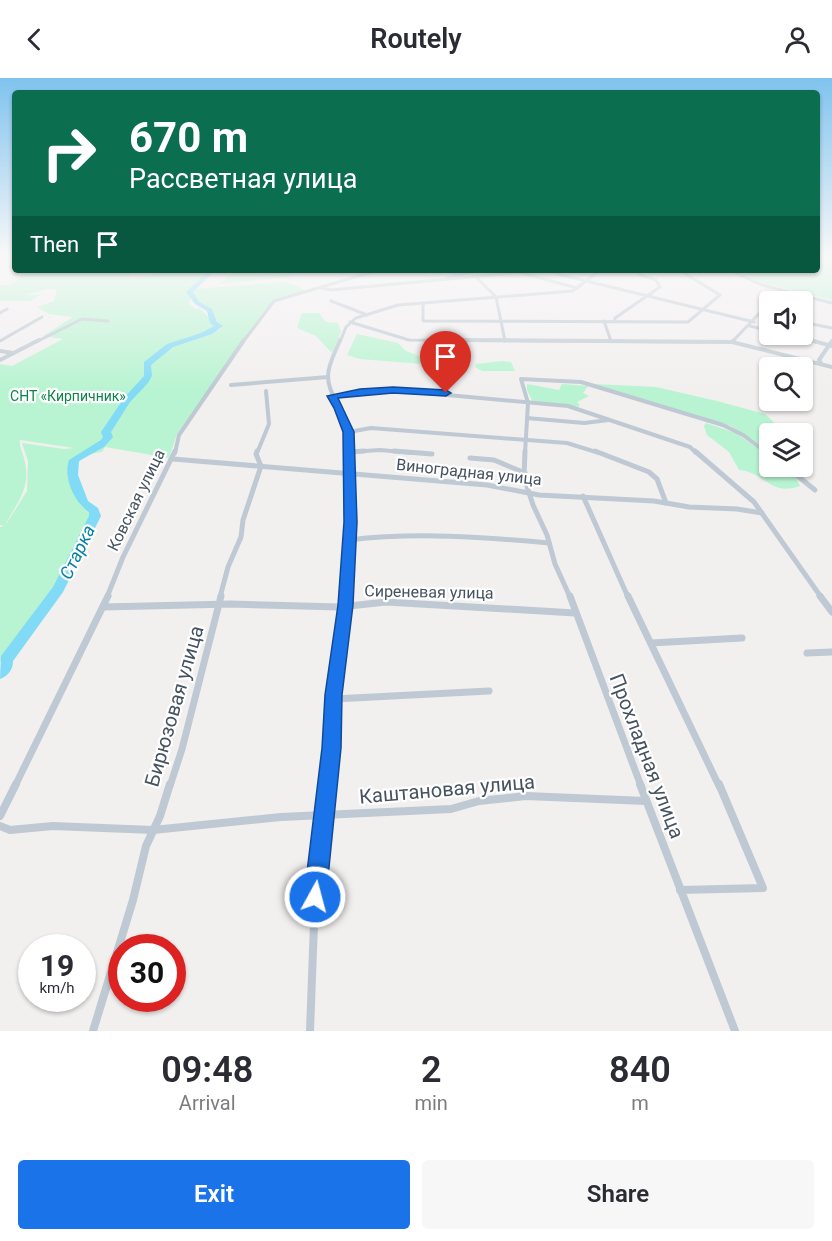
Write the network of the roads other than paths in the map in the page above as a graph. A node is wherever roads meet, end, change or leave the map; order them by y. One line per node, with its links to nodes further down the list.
1 (276, 300): 50 (street, Ковская улица)
2 (454, 300): 8 (street)
3 (497, 300): 16 (street)
4 (640, 300): 18 (street)
5 (667, 300): 10 (street)
6 (714, 300): 10 (street)
7 (331, 302): 12 (street)
8 (423, 303): 12 (street); 16 (street)
9 (7, 309): 11 (street)
10 (704, 309): 18 (street); 20 (street)
11 (0, 314)
12 (367, 315): 19 (street)
13 (42, 317): 26 (street)
14 (759, 317): 20 (street)
15 (108, 321): 33 (street)
16 (501, 321): 17 (street); 27 (street)
17 (604, 321): 18 (street); 25 (street)
18 (615, 321)
19 (350, 322): 27 (street); 37 (street)
20 (754, 322): 22 (street)
21 (813, 324): 24 (street)
22 (750, 326): 23 (street); 30 (street)
23 (759, 328)
24 (832, 328)
25 (611, 340): 27 (street); 30 (street)
26 (0, 341)
27 (505, 341)
28 (813, 341): 31 (street)
29 (832, 341): 31 (street)
30 (732, 342): 35 (street)
31 (830, 346): 35 (street)
32 (0, 351): 33 (street)
33 (13, 353): 34 (street)
34 (0, 360)
35 (821, 363): 36 (street)
36 (832, 367)
37 (328, 377): 38 (street); 40 (street)
38 (231, 385)
39 (266, 391): 51 (street, Бирюзовая улица)
40 (332, 396): 41 (street); 44 (street)
41 (528, 403): 42 (street, Прохладная улица); 43 (street); 46 (street)
42 (527, 418): 43 (street); 45 (street, Прохладная улица)
43 (609, 420): 59 (street)
44 (349, 432): 45 (street); 47 (street)
45 (526, 439): 52 (street, Прохладная улица); 58 (street)
46 (759, 448)
47 (350, 452): 48 (street); 53 (street)
48 (432, 454)
49 (470, 458): 52 (street)
50 (173, 459): 51 (street, Виноградная улица); 64 (street, Ковская улица)
51 (261, 466): 53 (street, Виноградная улица); 62 (street, Бирюзовая улица)
52 (525, 473): 56 (street, Прохладная улица)
53 (350, 474): 56 (street, Виноградная улица); 60 (street)
54 (799, 477): 55 (street)
55 (815, 490)
56 (530, 493): 57 (street, Виноградная улица); 61 (street, Прохладная улица)
57 (583, 496): 58 (street, Виноградная улица); 68 (street)
58 (666, 503): 59 (street, Виноградная улица)
59 (762, 513): 65 (street)
60 (349, 540): 61 (street); 63 (street)
61 (549, 543): 66 (street, Прохладная улица)
62 (219, 604): 63 (street, Сиреневая улица); 64 (street, Сиреневая улица); 77 (street, Бирюзовая улица)
63 (346, 605): 66 (street, Сиреневая улица); 72 (street)
64 (103, 607): 75 (street, Ковская улица)
65 (832, 612)
66 (574, 613): 73 (street, Прохладная улица)
67 (742, 638): 68 (street)
68 (651, 643): 78 (street)
69 (832, 652): 70 (street)
70 (807, 653)
71 (489, 691): 72 (street)
72 (334, 699): 74 (street)
73 (646, 801): 74 (street, Каштановая улица); 78 (street, Прохладная улица)
74 (325, 815): 77 (street, Каштановая улица); 80 (street)
75 (0, 816)
76 (0, 826): 77 (street, Каштановая улица)
77 (153, 830): 79 (street, Бирюзовая улица)
78 (680, 890): 81 (street, Прохладная улица)
79 (93, 1031)
80 (310, 1031)
81 (735, 1031)

